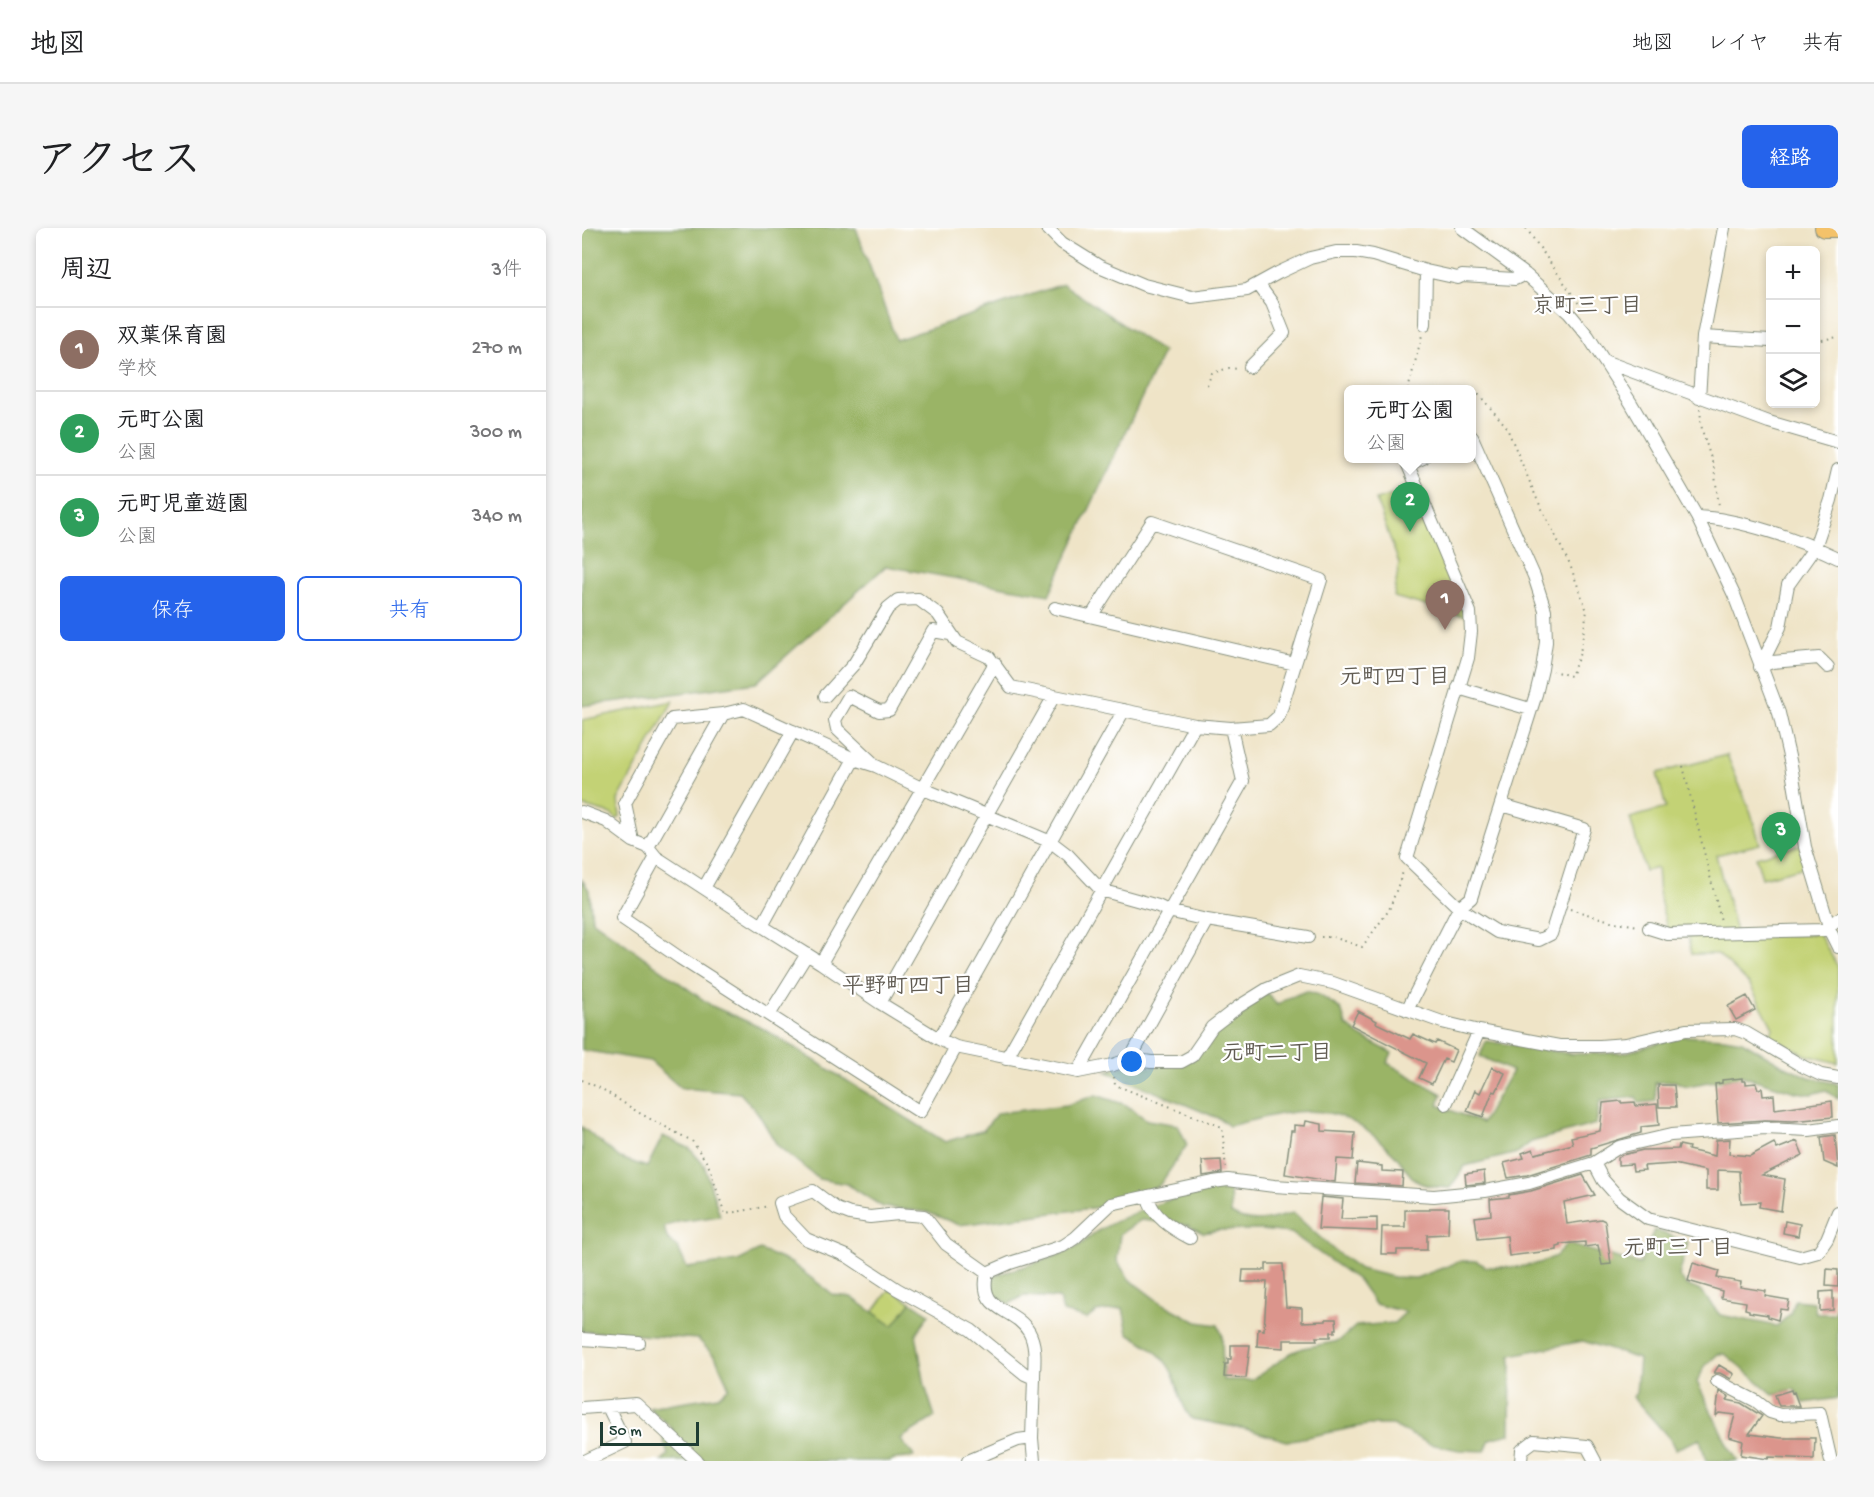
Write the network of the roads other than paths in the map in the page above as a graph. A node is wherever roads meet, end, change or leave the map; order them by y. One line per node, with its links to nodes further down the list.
1 (1047, 228): 8 (street)
2 (1462, 228): 7 (street)
3 (1724, 228): 10 (street)
4 (1824, 228): 5 (main road)
5 (1838, 228)
6 (1425, 271): 7 (street); 8 (street); 9 (street)
7 (1525, 274): 12 (street)
8 (1258, 284): 13 (street)
9 (1425, 324)
10 (1703, 337): 11 (street); 14 (street)
11 (1766, 341)
12 (1604, 361): 14 (street); 19 (street)
13 (1250, 367)
14 (1700, 398): 15 (street)
15 (1838, 442)
16 (1476, 445): 32 (street)
17 (1413, 463): 29 (street)
18 (1838, 470): 20 (street)
19 (1697, 517): 20 (street); 28 (street)
20 (1815, 547): 21 (street); 28 (street)
21 (1838, 558)
22 (1054, 608): 23 (street)
23 (1092, 615): 26 (street); 26 (street)
24 (950, 634): 25 (street); 30 (street); 39 (street)
25 (995, 663): 31 (street); 40 (street)
26 (1295, 664): 36 (street)
27 (1828, 666): 28 (street)
28 (1760, 667): 52 (street)
29 (1458, 688): 32 (street); 49 (street)
30 (825, 696)
31 (1054, 696): 33 (street); 43 (street)
32 (1530, 709): 41 (street)
33 (1124, 710): 35 (street); 45 (street)
34 (723, 714): 37 (street); 44 (street); 46 (street)
35 (1195, 725): 36 (street); 48 (street)
36 (1231, 728): 50 (street)
37 (793, 730): 38 (street); 47 (street)
38 (854, 759): 39 (street); 53 (street)
39 (876, 766): 40 (street)
40 (921, 788): 43 (street); 58 (street)
41 (1502, 805): 49 (street); 49 (street)
42 (582, 812): 44 (street)
43 (988, 815): 45 (street); 59 (street)
44 (633, 841): 46 (street)
45 (1051, 842): 48 (street); 63 (street)
46 (652, 852): 47 (street); 61 (street)
47 (704, 888): 53 (street)
48 (1101, 890): 50 (street); 65 (street)
49 (1459, 908): 60 (street)
50 (1168, 911): 51 (street); 67 (street)
51 (1207, 920): 55 (street); 66 (street)
52 (1834, 923): 54 (street); 56 (street)
53 (762, 926): 57 (street)
54 (1649, 927)
55 (1308, 937)
56 (1838, 947)
57 (807, 954): 58 (street); 61 (street)
58 (821, 963): 59 (street)
59 (880, 1003): 63 (street)
60 (1407, 1010): 62 (street); 66 (street)
61 (770, 1015): 64 (street)
62 (1479, 1031): 68 (street); 69 (street)
63 (939, 1039): 64 (street)
64 (956, 1047): 65 (street)
65 (1006, 1059): 67 (street)
66 (1130, 1059): 67 (street)
67 (1078, 1072)
68 (1838, 1078)
69 (1446, 1104)
70 (1838, 1126): 71 (street)
71 (1594, 1162): 72 (street); 73 (street)
72 (1148, 1196): 74 (street); 75 (street)
73 (1838, 1212)
74 (1190, 1238)
75 (987, 1273): 78 (street); 78 (street)
76 (582, 1339): 77 (street)
77 (639, 1343)
78 (1034, 1378): 82 (street)
79 (1717, 1381): 89 (street)
80 (608, 1407): 81 (street); 83 (street); 84 (street)
81 (582, 1408)
82 (1032, 1438): 85 (street); 86 (street)
83 (585, 1461)
84 (697, 1461)
85 (968, 1461)
86 (1034, 1461)
87 (1521, 1461): 88 (street)
88 (1595, 1461)
89 (1831, 1461)

